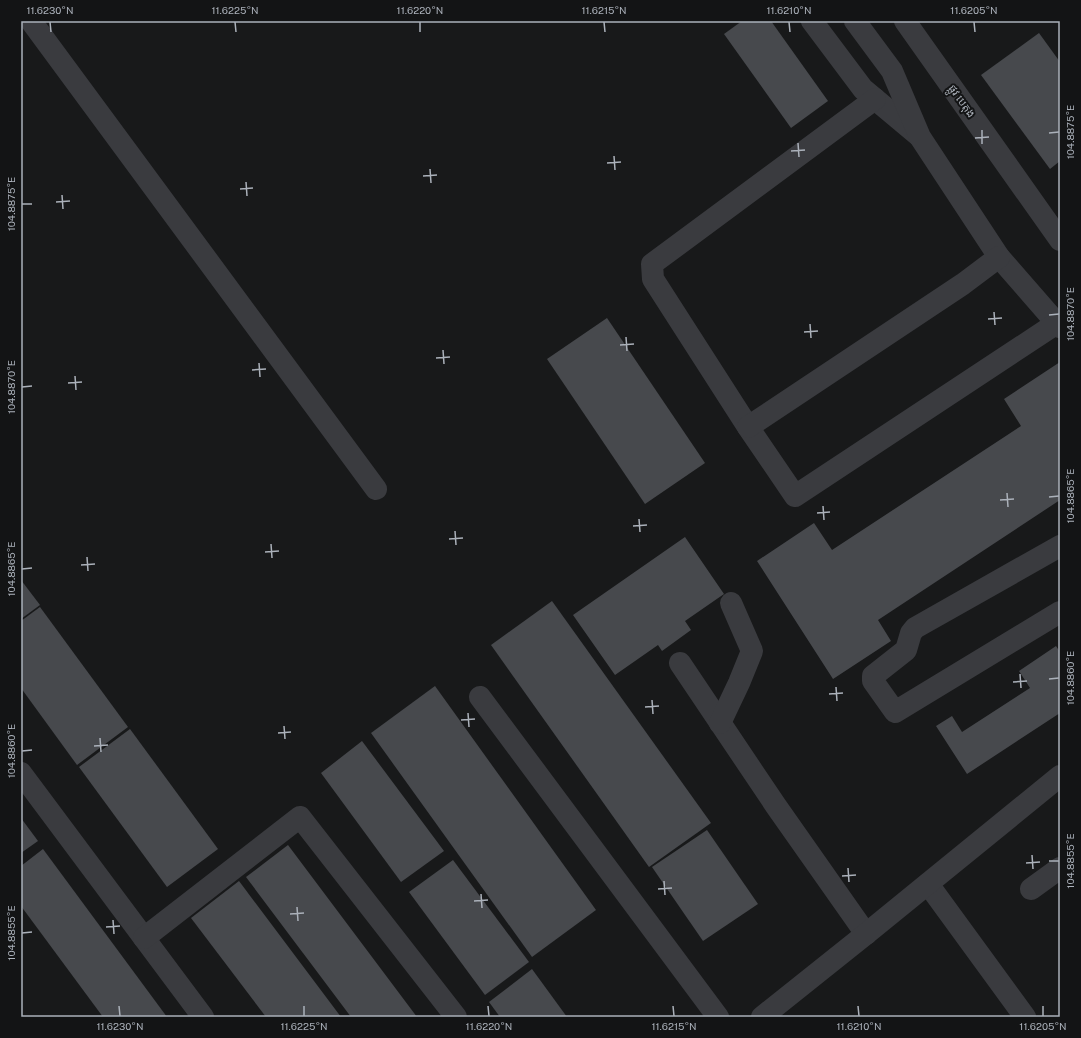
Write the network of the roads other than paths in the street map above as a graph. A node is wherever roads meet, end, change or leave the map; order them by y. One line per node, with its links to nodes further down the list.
1 (31, 21): 11 (street)
2 (812, 21): 5 (street)
3 (855, 21): 6 (street)
4 (905, 21): 7 (street, ផ្លូវ បេតុង)
5 (875, 99): 6 (street); 10 (street)
6 (920, 137): 8 (street)
7 (1060, 240)
8 (999, 257): 9 (street); 10 (street)
9 (1059, 325): 10 (street)
10 (748, 427)
11 (376, 489)
12 (1060, 546): 14 (street)
13 (731, 603): 17 (street)
14 (1060, 612)
15 (680, 663): 17 (street)
16 (480, 697): 28 (street)
17 (720, 723): 23 (street)
18 (21, 773): 24 (street)
19 (1056, 787): 21 (street)
20 (1060, 868): 22 (street)
21 (928, 884): 23 (street); 29 (street)
22 (1031, 889)
23 (866, 934): 25 (street)
24 (144, 938): 26 (street); 27 (street)
25 (768, 1015)
26 (203, 1017)
27 (456, 1017)
28 (718, 1017)
29 (1025, 1017)

